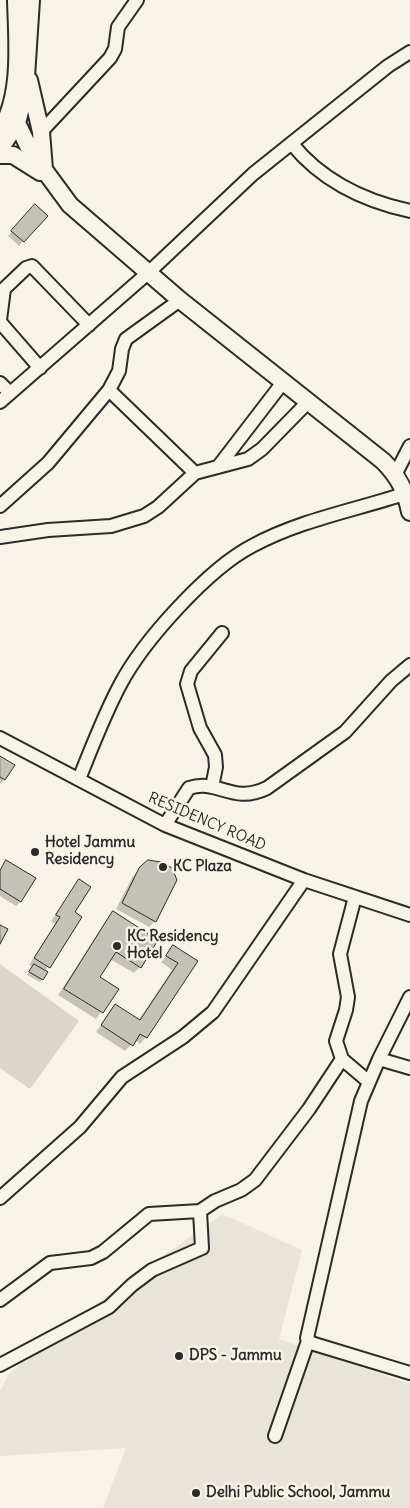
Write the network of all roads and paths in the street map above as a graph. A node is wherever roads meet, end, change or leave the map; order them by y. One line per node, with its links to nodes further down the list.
1 (16, 0): 7 (main road)
2 (31, 0): 5 (main road)
3 (137, 0): 8 (street)
4 (410, 52): 9 (street)
5 (28, 73): 6 (main road); 8 (main road)
6 (17, 123): 10 (main road); 12 (main road)
7 (0, 131)
8 (41, 132): 12 (main road)
9 (292, 144): 13 (street); 14 (street)
10 (0, 149)
11 (0, 155): 12 (main road)
12 (48, 175): 14 (main road)
13 (410, 211)
14 (148, 273): 15 (main road); 17 (street)
15 (180, 300): 19 (main road); 21 (street)
16 (0, 321): 17 (street); 18 (street)
17 (89, 325): 18 (street)
18 (40, 368): 22 (street)
19 (284, 381): 24 (main road); 26 (street)
20 (0, 383): 22 (street)
21 (109, 390): 27 (street); 30 (street)
22 (10, 394): 23 (street)
23 (0, 402)
24 (307, 403): 26 (street); 28 (main road)
25 (410, 446): 28 (street)
26 (218, 467): 27 (street)
27 (195, 473): 32 (street)
28 (395, 475): 29 (main road)
29 (408, 493): 31 (main road); 36 (street)
30 (0, 506)
31 (410, 512)
32 (0, 537)
33 (222, 633): 37 (street)
34 (410, 665): 37 (street)
35 (0, 738): 36 (street, RESIDENCY ROAD)
36 (79, 779): 38 (street, RESIDENCY ROAD)
37 (212, 787): 38 (street)
38 (165, 825): 39 (street, RESIDENCY ROAD)
39 (304, 880): 40 (street, RESIDENCY ROAD); 47 (street)
40 (354, 897): 41 (street, RESIDENCY ROAD); 43 (street)
41 (410, 915)
42 (410, 997): 44 (street)
43 (342, 1059): 46 (street); 48 (street)
44 (379, 1059): 45 (street); 46 (street)
45 (410, 1068)
46 (369, 1082): 50 (street)
47 (0, 1198)
48 (200, 1211): 49 (street); 51 (street)
49 (0, 1300)
50 (308, 1341): 52 (street); 53 (street)
51 (0, 1365)
52 (410, 1373)
53 (275, 1436)

